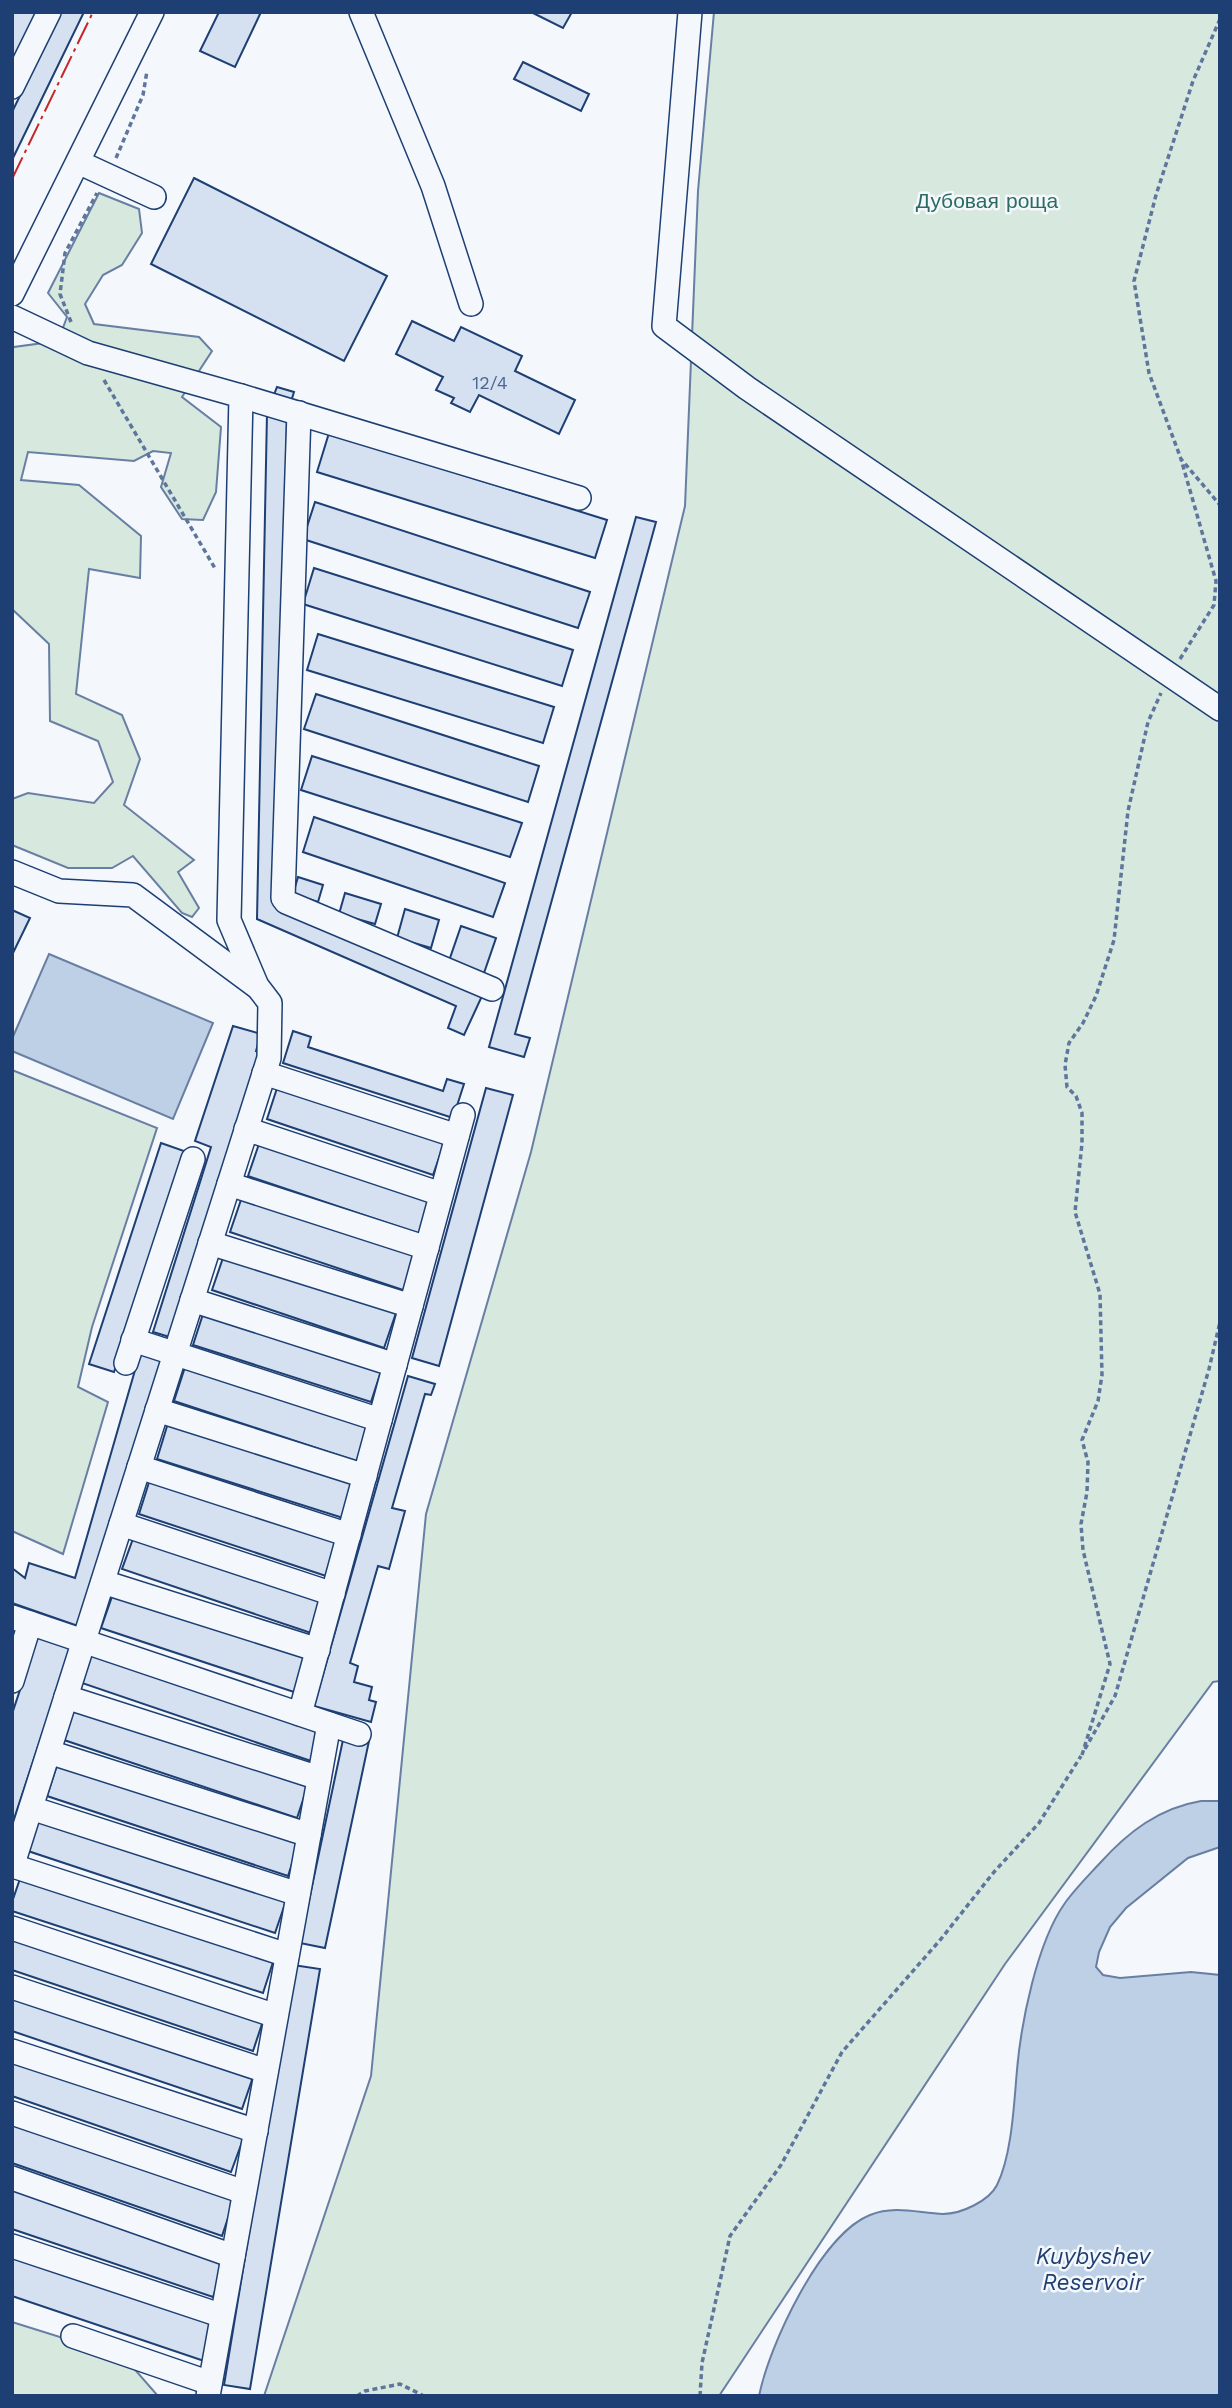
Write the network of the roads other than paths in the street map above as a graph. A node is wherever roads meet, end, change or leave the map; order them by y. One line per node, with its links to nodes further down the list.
1 (49, 12): 5 (lane)
2 (152, 12): 6 (lane)
3 (361, 12): 9 (lane)
4 (690, 12): 14 (lane)
5 (12, 87)
6 (78, 162): 7 (lane); 8 (lane)
7 (154, 197)
8 (12, 294)
9 (471, 304)
10 (12, 317): 11 (lane)
11 (241, 396): 12 (lane); 16 (lane)
12 (299, 414): 13 (lane); 17 (lane)
13 (579, 498)
14 (1220, 709)
15 (12, 872): 16 (lane)
16 (257, 986): 18 (lane)
17 (492, 989)
18 (264, 1073): 19 (lane); 22 (lane)
19 (246, 1129): 21 (lane); 22 (lane)
20 (192, 1158): 27 (lane)
21 (229, 1184): 23 (lane); 24 (lane)
22 (442, 1194): 24 (lane)
23 (210, 1243): 25 (lane); 26 (lane)
24 (427, 1248): 26 (lane)
25 (192, 1300): 28 (lane); 30 (lane)
26 (411, 1306): 30 (lane)
27 (133, 1340): 28 (lane); 29 (lane)
28 (175, 1354): 31 (lane); 32 (lane)
29 (126, 1363)
30 (395, 1366): 32 (lane)
31 (157, 1410): 33 (lane); 34 (lane)
32 (380, 1420): 34 (lane)
33 (139, 1466): 35 (lane); 36 (lane)
34 (365, 1476): 36 (lane)
35 (121, 1524): 37 (lane); 38 (lane)
36 (349, 1535): 38 (lane)
37 (103, 1582): 40 (lane); 41 (lane)
38 (333, 1594): 41 (lane)
39 (21, 1620): 40 (lane); 42 (lane)
40 (84, 1642): 43 (lane); 44 (lane)
41 (318, 1650): 44 (lane)
42 (12, 1680)
43 (66, 1696): 47 (lane); 48 (lane)
44 (300, 1714): 45 (lane)
45 (329, 1724): 46 (lane); 48 (lane)
46 (359, 1734)
47 (49, 1752): 49 (lane); 50 (lane)
48 (320, 1778): 50 (lane)
49 (31, 1808): 51 (lane); 52 (lane)
50 (309, 1835): 52 (lane)
51 (13, 1866): 54 (lane)
52 (298, 1895): 54 (lane)
53 (12, 1928): 56 (lane)
54 (287, 1955): 56 (lane)
55 (12, 1987): 58 (lane)
56 (276, 2016): 58 (lane)
57 (12, 2051): 60 (lane)
58 (266, 2071): 60 (lane)
59 (12, 2113): 62 (lane)
60 (256, 2131): 62 (lane)
61 (12, 2178): 64 (lane)
62 (244, 2192): 64 (lane)
63 (12, 2246): 65 (lane)
64 (233, 2256): 67 (lane)
65 (217, 2314)
66 (73, 2336): 67 (lane)
67 (209, 2389)

